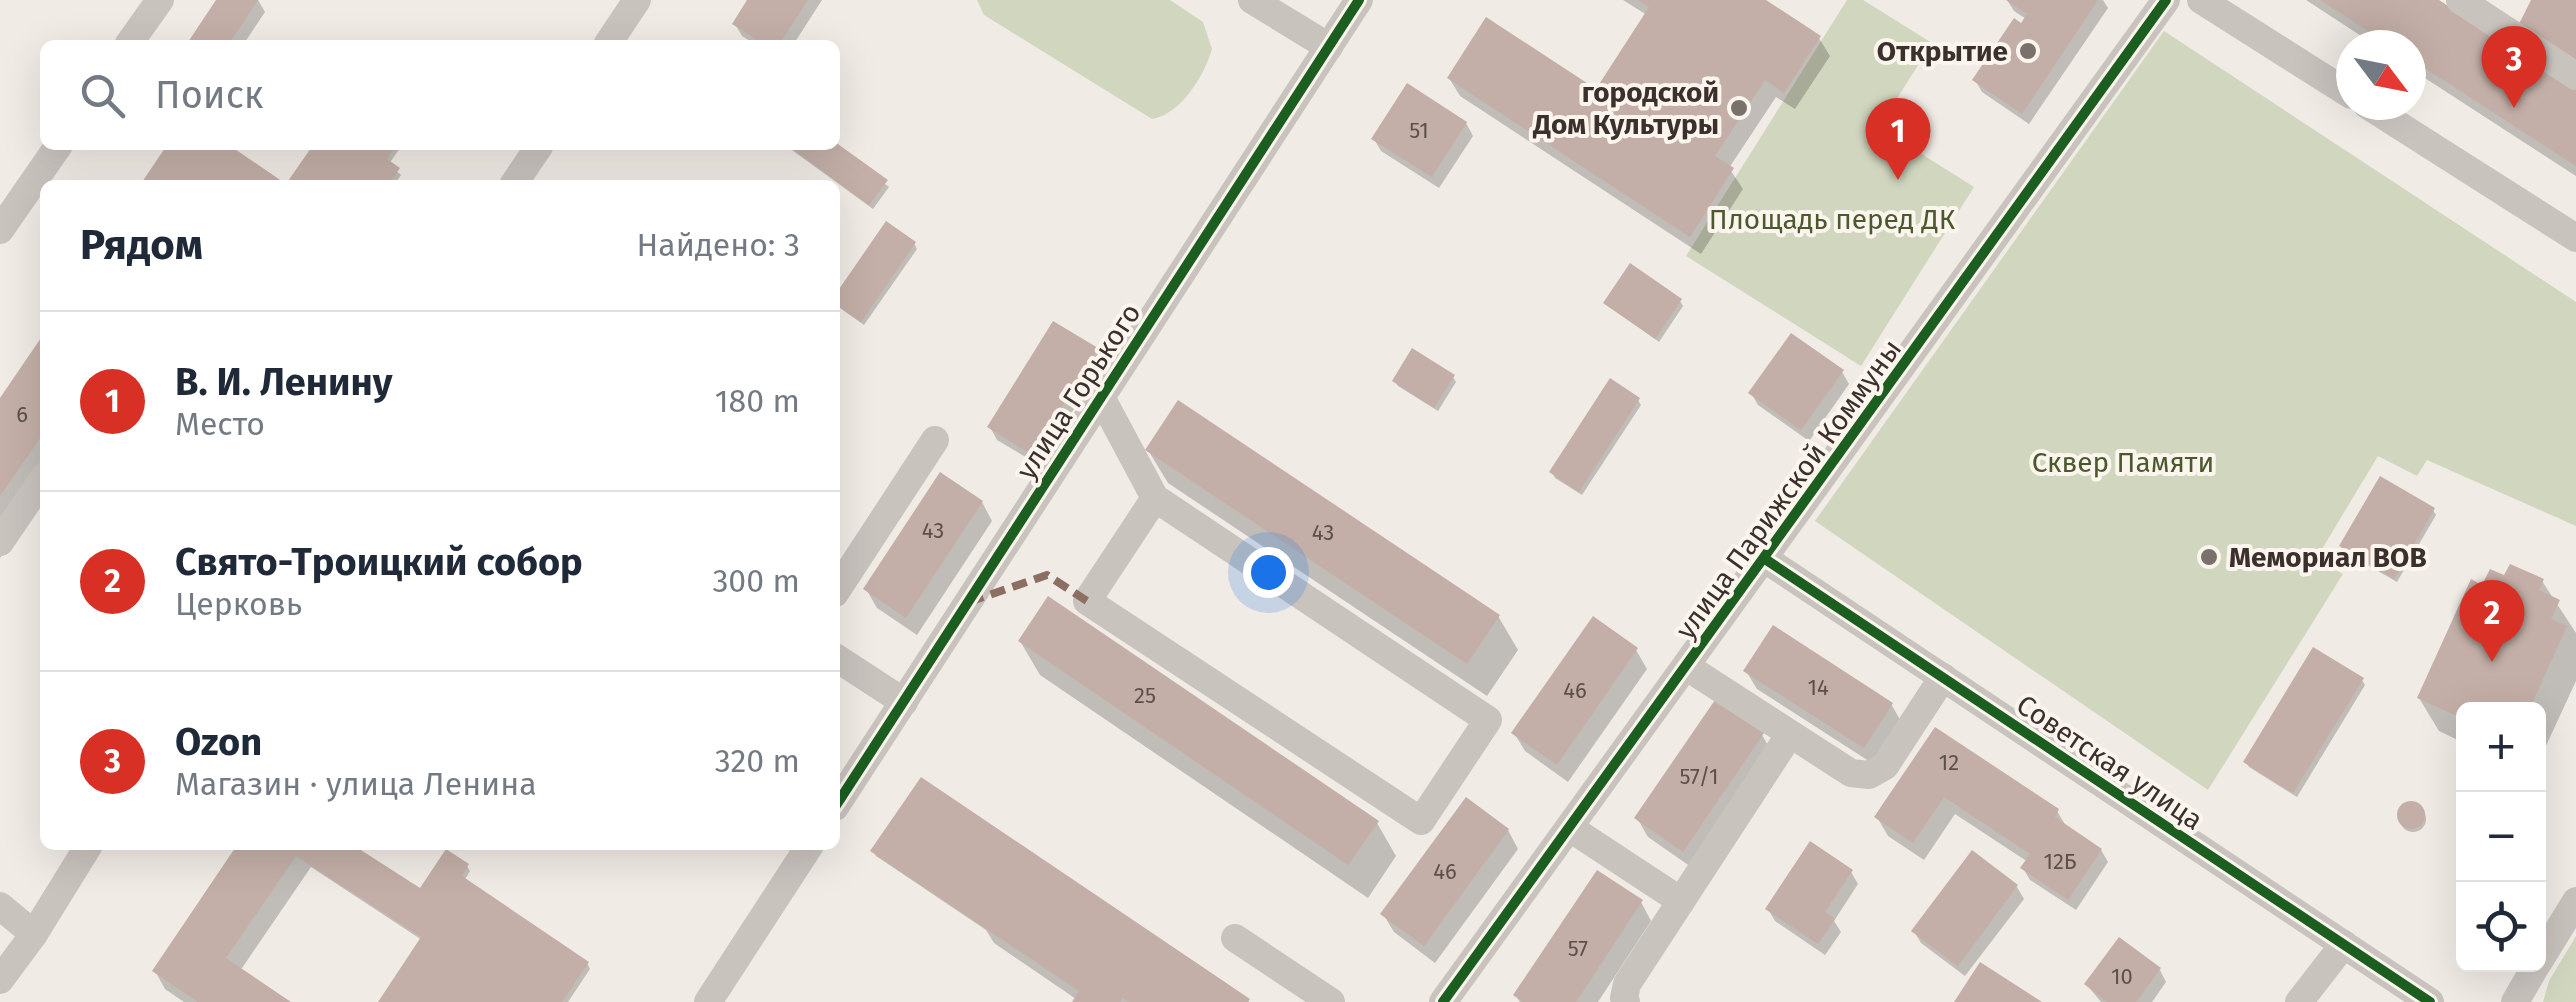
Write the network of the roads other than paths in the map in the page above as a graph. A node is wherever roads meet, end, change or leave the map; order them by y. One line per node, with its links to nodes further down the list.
1 (160, 0): 8 (street)
2 (638, 0): 9 (street)
3 (1359, 0): 10 (street, улица Горького)
4 (2166, 0): 24 (street, улица Парижской Коммуны)
5 (2201, 0): 12 (street)
6 (2460, 0): 11 (street)
7 (1260, 2): 10 (street)
8 (132, 40)
9 (610, 40)
10 (1328, 47): 19 (street, улица Горького)
11 (2576, 76)
12 (2336, 86)
13 (2391, 120): 18 (street)
14 (56, 150): 17 (street)
15 (537, 150): 16 (street)
16 (516, 180)
17 (0, 230)
18 (2576, 238)
19 (1101, 397): 22 (street); 29 (street, улица Горького)
20 (935, 440): 25 (street)
21 (40, 483): 23 (street)
22 (1154, 498): 22 (street)
23 (0, 542)
24 (1765, 559): 27 (street, улица Парижской Коммуны); 28 (street, Советская улица)
25 (840, 585)
26 (840, 660): 29 (street)
27 (1687, 667): 30 (street); 32 (street, улица Парижской Коммуны)
28 (1942, 677): 30 (street); 40 (street, Советская улица)
29 (904, 702): 31 (street, улица Горького)
30 (1790, 734): 35 (street)
31 (840, 799)
32 (1570, 828): 35 (street); 46 (street, улица Парижской Коммуны)
33 (86, 850): 38 (street)
34 (807, 850): 44 (street)
35 (1682, 901): 47 (street)
36 (2576, 901): 41 (street)
37 (0, 906): 38 (street)
38 (34, 934): 43 (street)
39 (1235, 938): 45 (street)
40 (2344, 944): 48 (street); 49 (street, Советская улица)
41 (2546, 951)
42 (2533, 972): 50 (street)
43 (0, 980)
44 (708, 1002)
45 (1330, 1002)
46 (1444, 1002)
47 (1626, 1002)
48 (2299, 1002)
49 (2430, 1002)
50 (2515, 1002)

